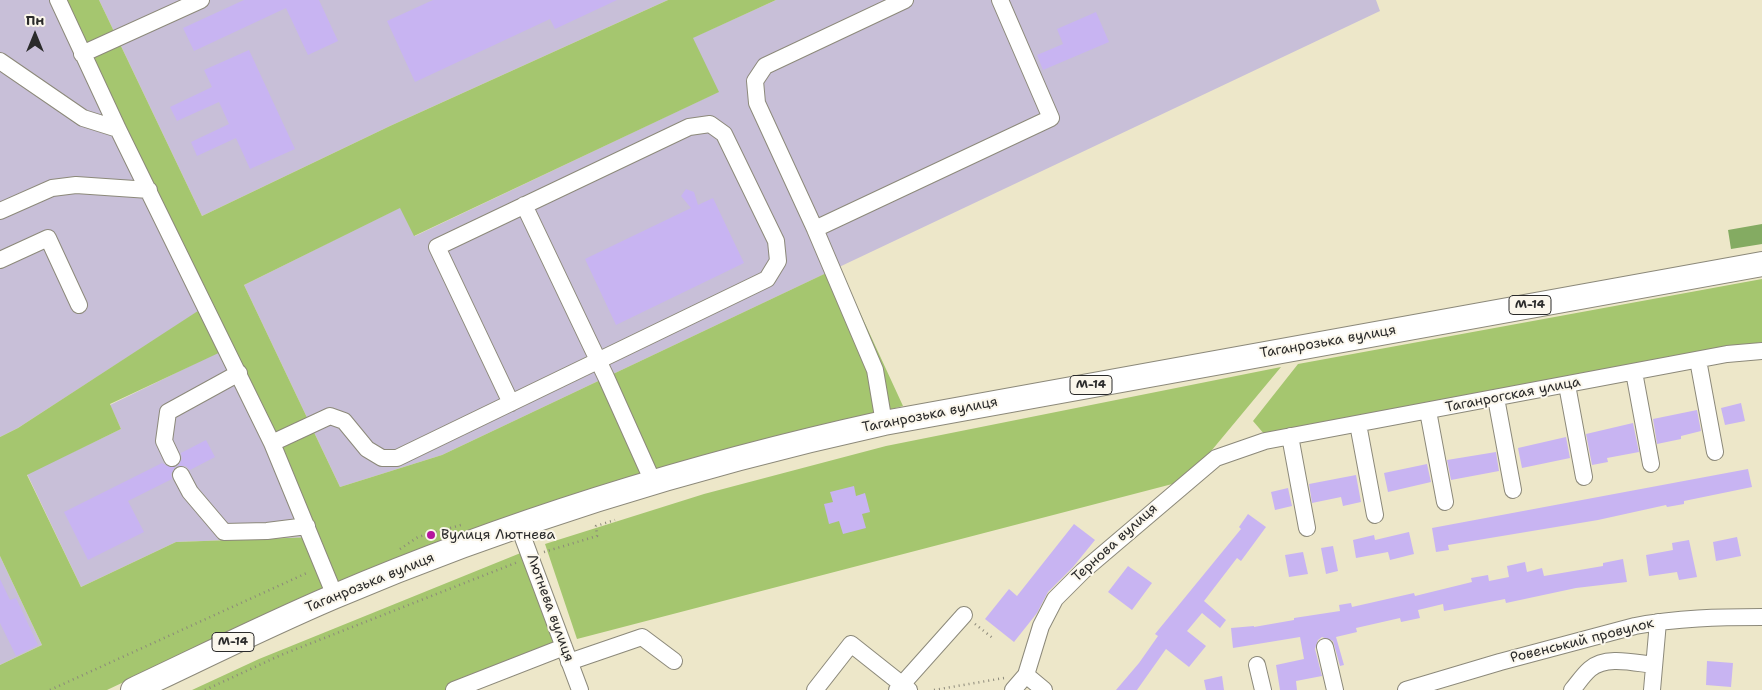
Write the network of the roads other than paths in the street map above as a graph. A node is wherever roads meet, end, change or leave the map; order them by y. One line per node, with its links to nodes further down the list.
1 (58, 0): 5 (street)
2 (202, 0): 5 (street)
3 (905, 0): 11 (street)
4 (1000, 0): 11 (street)
5 (82, 54): 7 (street)
6 (0, 61): 7 (street)
7 (118, 129): 8 (street)
8 (149, 190): 10 (street); 19 (street)
9 (524, 206): 16 (street); 16 (street); 22 (street)
10 (0, 211)
11 (815, 229): 24 (street)
12 (0, 260): 14 (street)
13 (1762, 264): 24 (highway, Таганрозька вулиця / М-14)
14 (79, 305)
15 (1762, 350): 17 (street, Таганрогская улица)
16 (598, 360): 22 (street); 34 (street)
17 (1698, 360): 18 (street, Таганрогская улица); 29 (street)
18 (1634, 372): 20 (street, Таганрогская улица); 31 (street)
19 (239, 373): 28 (street); 30 (street)
20 (1567, 385): 21 (street, Таганрогская улица); 33 (street)
21 (1496, 398): 23 (street, Таганрогская улица); 35 (street)
22 (511, 403): 28 (street)
23 (1428, 411): 25 (street, Таганрогская улица); 36 (street)
24 (884, 423): 34 (highway, Таганрозька вулиця / М-14)
25 (1358, 424): 26 (street, Таганрогская улица); 37 (street)
26 (1290, 436): 27 (street, Таганрогская улица); 40 (street)
27 (1265, 441): 50 (street, Тернова вулиця)
28 (272, 442): 38 (street)
29 (1716, 452)
30 (172, 458)
31 (1651, 464)
32 (181, 475): 38 (street)
33 (1584, 477)
34 (654, 484): 39 (highway, Таганрозька вулиця / М-14)
35 (1513, 490)
36 (1445, 502)
37 (1375, 516)
38 (307, 526): 41 (street)
39 (519, 526): 41 (highway, Таганрозька вулиця / М-14); 46 (street, Лютнева вулиця)
40 (1307, 528)
41 (335, 596): 52 (highway, Таганрозька вулиця / М-14)
42 (964, 615): 51 (street)
43 (1762, 617): 44 (street, Ровенський провулок)
44 (1658, 622): 49 (street); 60 (street, Ровенський провулок)
45 (1325, 647): 59 (street)
46 (567, 654): 47 (street); 53 (street); 54 (street, Лютнева вулиця)
47 (674, 661)
48 (1257, 665): 58 (street)
49 (1654, 666): 61 (street); 62 (street)
50 (1026, 675): 56 (street, Тернова вулиця); 57 (street)
51 (903, 688): 55 (street)
52 (133, 690)
53 (454, 690)
54 (580, 690)
55 (815, 690)
56 (1013, 690)
57 (1044, 690)
58 (1263, 690)
59 (1335, 690)
60 (1406, 690)
61 (1572, 690)
62 (1652, 690)

